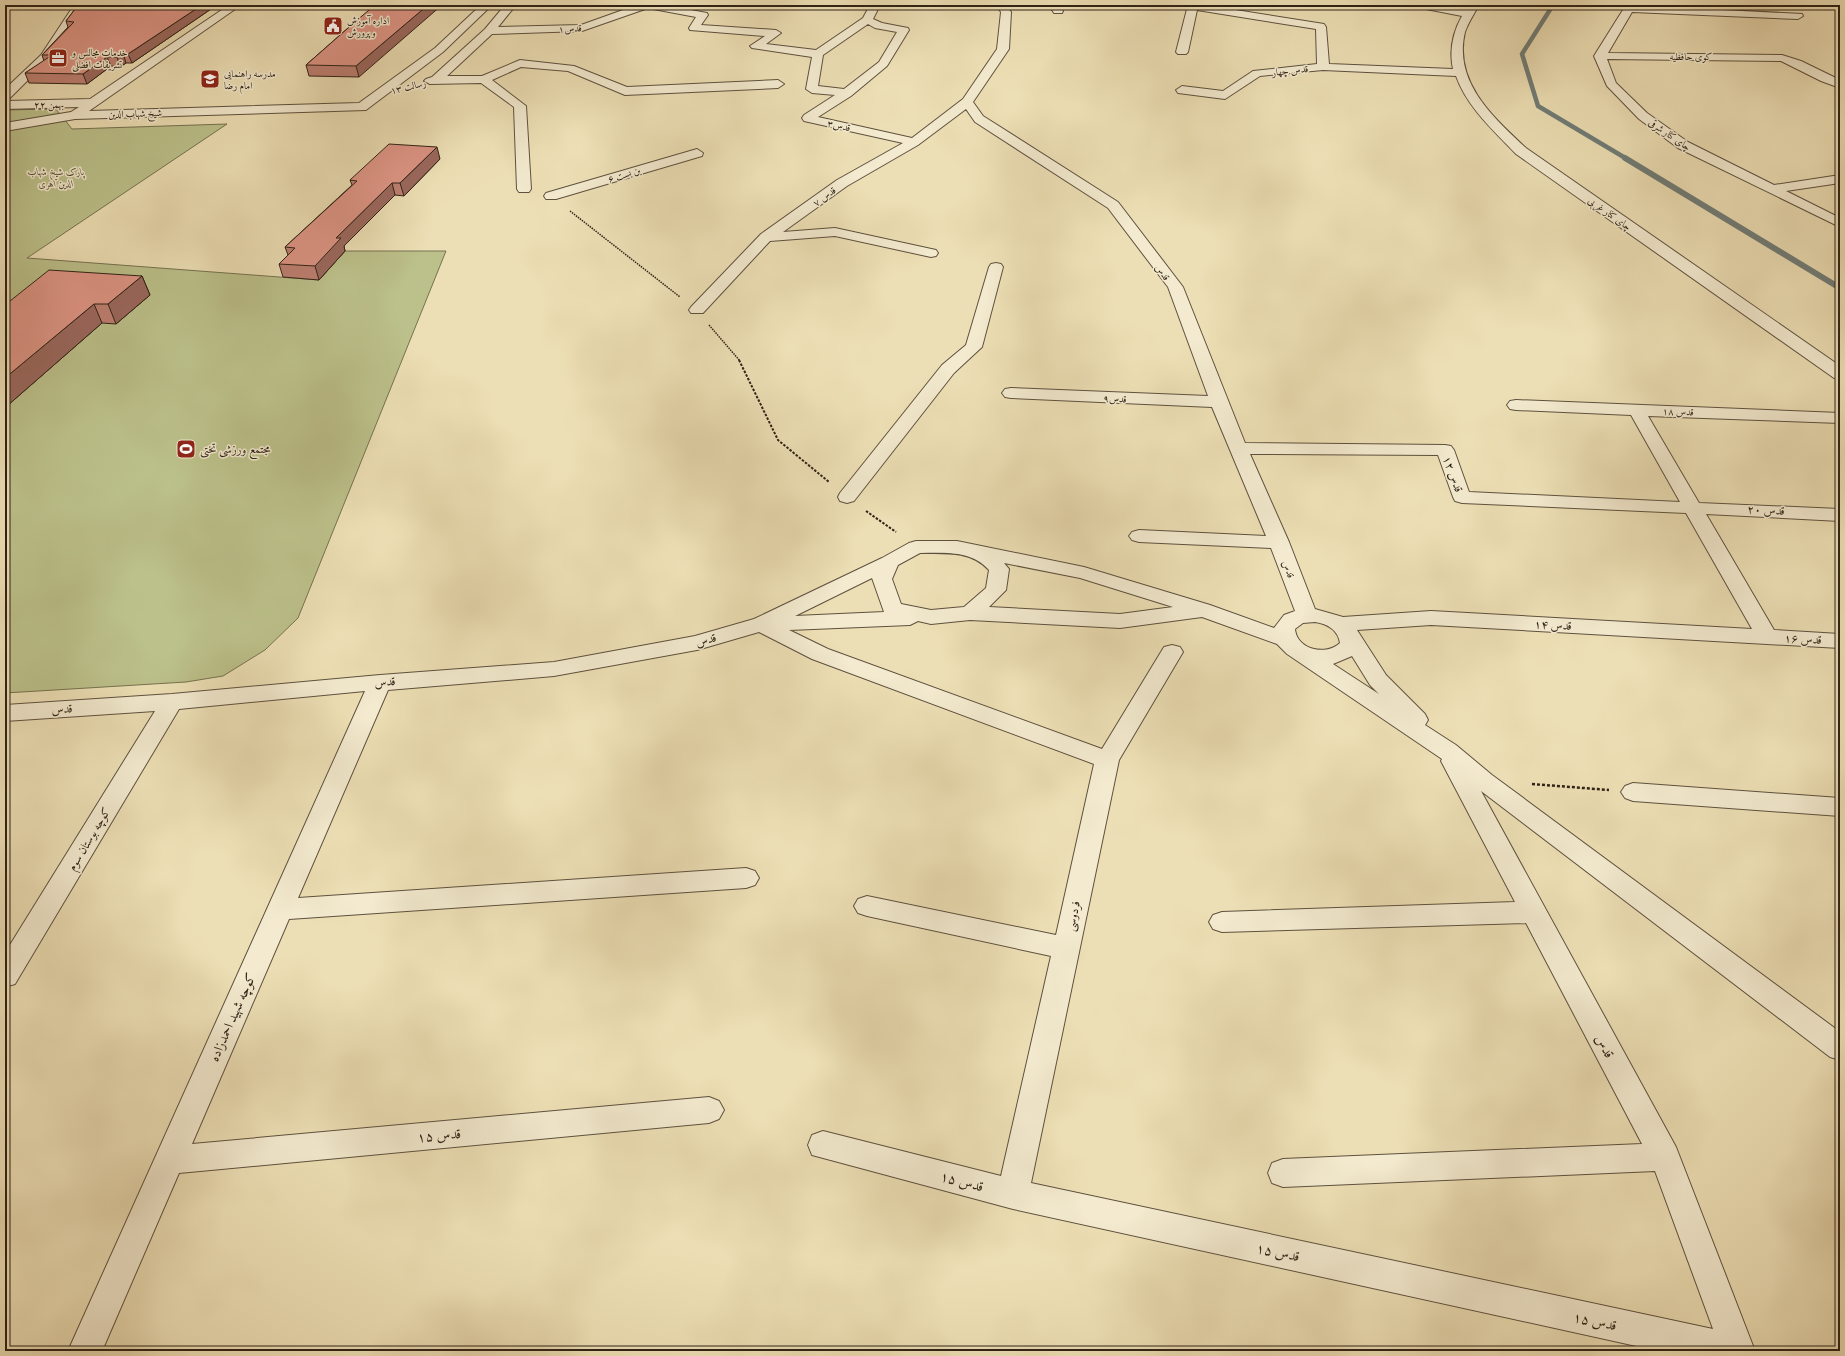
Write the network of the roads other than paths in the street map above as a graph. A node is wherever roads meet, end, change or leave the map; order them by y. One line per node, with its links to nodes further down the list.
1 (79, 5): 31 (street)
2 (236, 5): 33 (street, شیخ شهاب الدین)
3 (487, 5): 29 (street, رسالت ۱۳)
4 (511, 5): 16 (street, رسالت ۱۳)
5 (647, 5): 16 (street, قدس۱); 18 (street)
6 (874, 5): 14 (street)
7 (1001, 5): 32 (street)
8 (1421, 5): 11 (street)
9 (1188, 6): 17 (street); 20 (street, قدس چهار)
10 (1630, 7): 12 (street); 19 (street)
11 (1472, 10): 21 (street, چای کنار غربی)
12 (1780, 16): 13 (street); 15 (street)
13 (1798, 16)
14 (867, 20): 18 (street); 30 (street, قدس۳)
15 (1794, 28)
16 (489, 31): 23 (street, رسالت ۱۳)
17 (1182, 52)
18 (818, 54): 30 (street)
19 (1600, 56): 26 (street, کوی حافظیه); 41 (street, چای کنار شرقی)
20 (1323, 67): 21 (street); 28 (street, قدس چهار)
21 (1458, 74): 48 (street, چای کنار غربی)
22 (484, 79): 23 (street); 25 (street); 40 (street)
23 (436, 80): 24 (street, رسالت ۱۳)
24 (421, 83)
25 (778, 84)
26 (1840, 84)
27 (406, 87): 29 (street, رسالت ۱۳)
28 (1182, 90)
29 (384, 92): 35 (street, شیخ شهاب الدین)
30 (847, 93): 37 (street, قدس۳)
31 (5, 96)
32 (967, 102): 37 (street, قدس ۷); 50 (street, قدس)
33 (94, 103): 34 (street, ۲۲ بهمن); 35 (street, شیخ شهاب الدین)
34 (5, 105)
35 (75, 115): 36 (street)
36 (5, 126)
37 (914, 142): 44 (street, قدس ۷)
38 (697, 153): 42 (street, بن بست ۶)
39 (1840, 179): 41 (street)
40 (524, 189)
41 (1773, 189): 43 (street, چای کنار شرقی)
42 (550, 196)
43 (1840, 223)
44 (766, 237): 45 (street); 47 (street, قدس ۷)
45 (931, 253)
46 (996, 268): 55 (street)
47 (697, 310)
48 (1840, 374)
49 (1010, 393): 50 (street, قدس۹)
50 (1219, 402): 54 (street, قدس)
51 (1516, 405): 52 (street, قدس ۱۸)
52 (1636, 410): 53 (street, قدس ۱۸); 56 (street)
53 (1840, 418)
54 (1239, 448): 56 (street, قدس ۱۲); 59 (street, قدس)
55 (847, 497)
56 (1692, 506): 57 (street, قدس ۲۰); 68 (street)
57 (1840, 515)
58 (1138, 536): 59 (street)
59 (1279, 542): 64 (street, قدس)
60 (957, 547): 61 (street); 62 (street, قدس); 63 (street)
61 (889, 562): 65 (street); 66 (street)
62 (1203, 610): 63 (street); 70 (street, قدس)
63 (970, 613): 65 (street)
64 (1306, 615): 67 (street); 70 (street)
65 (931, 617): 66 (street)
66 (761, 624): 72 (street, قدس); 76 (street)
67 (1344, 629): 68 (street, قدس ۱۴); 70 (street); 75 (street, قدس)
68 (1767, 637): 69 (street, قدس ۱۶)
69 (1840, 641)
70 (1290, 644): 75 (street, قدس)
71 (1172, 652): 76 (street, فردوسی)
72 (380, 682): 73 (street, قدس); 81 (street, کوچه شهید احمدزاده)
73 (172, 702): 74 (street, قدس); 85 (street, کوچه بوستان سوم)
74 (5, 713)
75 (1448, 751): 82 (street, قدس); 86 (street, قدس)
76 (1107, 760): 84 (street, فردوسی)
77 (1633, 792): 78 (street)
78 (1840, 807)
79 (746, 878): 81 (street)
80 (867, 906): 84 (street)
81 (280, 909): 90 (street, کوچه شهید احمدزاده)
82 (1534, 912): 83 (street); 89 (street, قدس)
83 (1222, 922)
84 (1066, 948): 92 (street, فردوسی)
85 (5, 976)
86 (1840, 1048)
87 (709, 1110): 90 (street, قدس ۱۵)
88 (823, 1145): 92 (street, قدس ۱۵)
89 (1664, 1157): 91 (street); 95 (street, قدس)
90 (169, 1160): 93 (street, کوچه شهید احمدزاده)
91 (1283, 1173)
92 (1013, 1194): 94 (street, قدس ۱۵)
93 (85, 1351)
94 (1735, 1351)
95 (1738, 1351)

